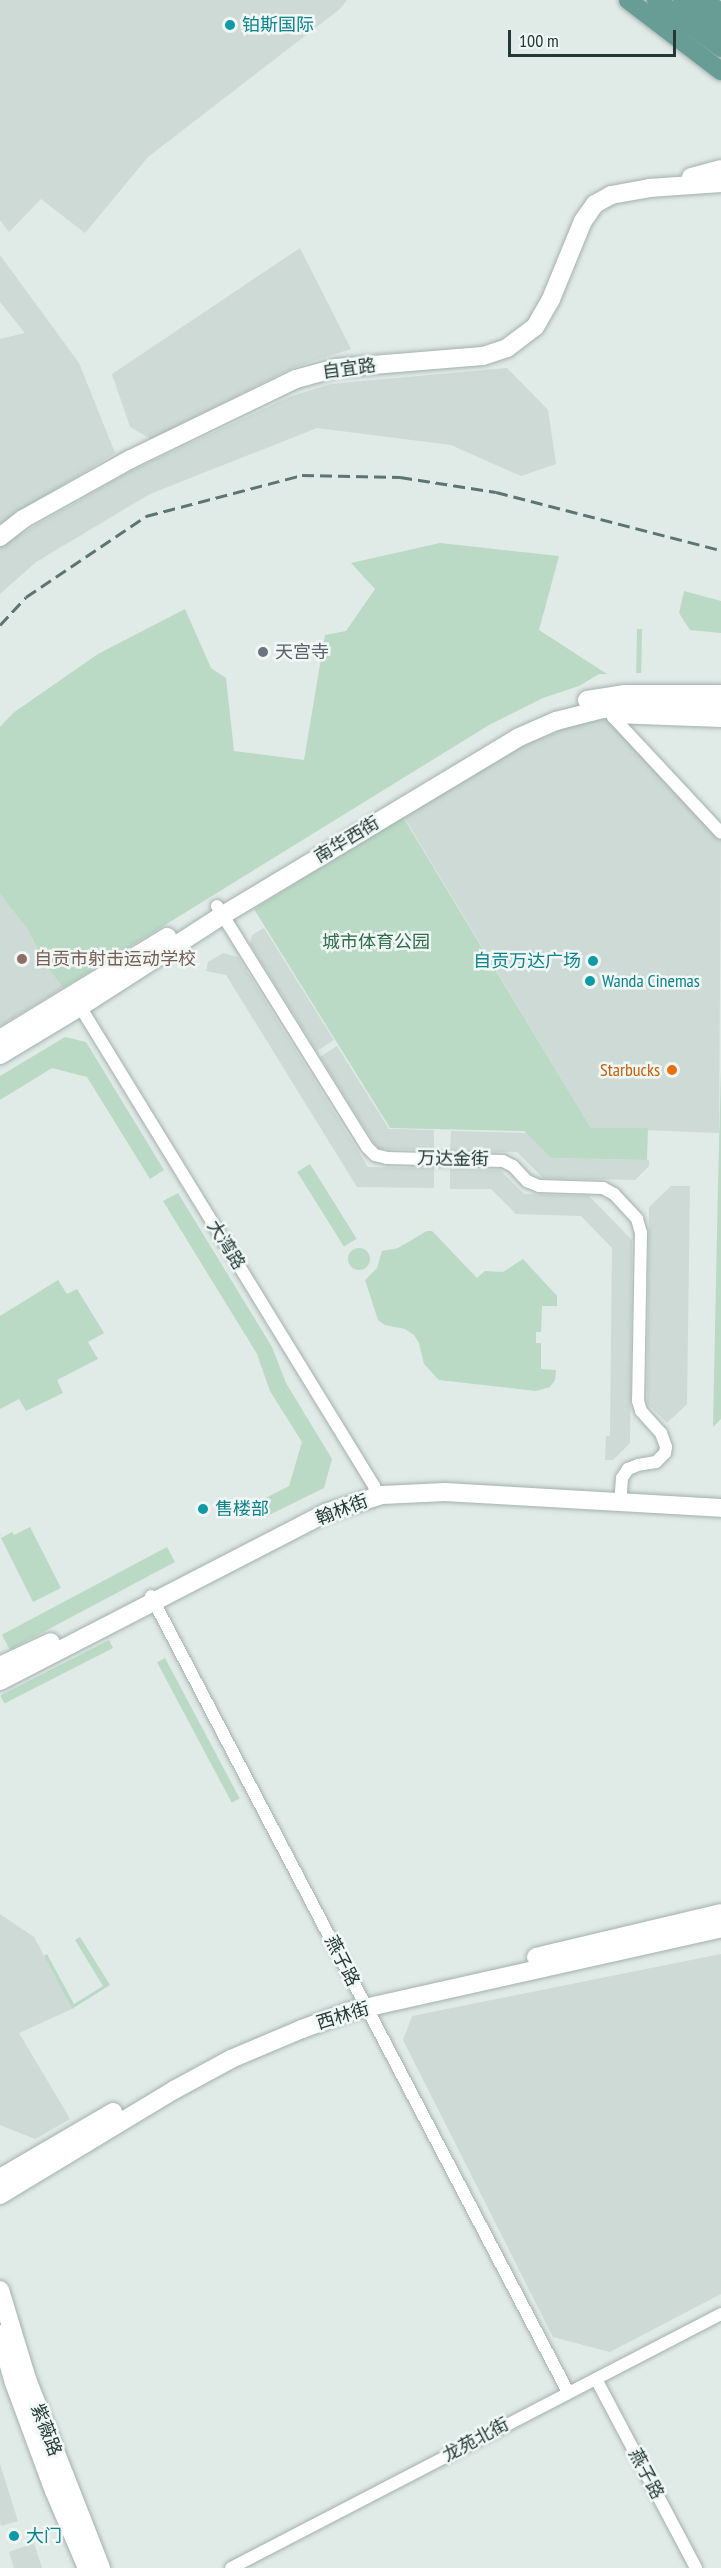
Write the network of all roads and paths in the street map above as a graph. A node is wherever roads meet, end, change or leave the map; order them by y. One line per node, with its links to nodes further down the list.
1 (628, 0): 8 (main road)
2 (656, 0): 7 (main road)
3 (682, 0): 6 (main road)
4 (704, 0): 5 (main road)
5 (721, 13)
6 (721, 29)
7 (721, 48)
8 (721, 71)
9 (721, 169): 11 (main road)
10 (721, 183): 11 (main road)
11 (649, 188): 12 (main road, 自宜路)
12 (0, 537)
13 (721, 694): 17 (main road, 南华西街)
14 (721, 708): 17 (main road, 南华西街)
15 (721, 721): 16 (street)
16 (721, 833)
17 (220, 910): 18 (main road, 南华西街); 22 (street, 万达金街)
18 (77, 1001): 19 (main road, 南华西街); 20 (main road, 南华西街); 21 (street, 大湾路)
19 (0, 1039)
20 (0, 1055)
21 (375, 1492): 22 (main road, 翰林街); 24 (main road, 翰林街); 25 (main road, 翰林街)
22 (621, 1493): 23 (main road, 翰林街)
23 (721, 1498)
24 (721, 1508)
25 (153, 1598): 26 (main road, 翰林街); 27 (main road, 翰林街); 30 (street, 燕子路)
26 (0, 1666)
27 (0, 1681)
28 (721, 1913): 30 (main road, 西林街)
29 (721, 1928): 30 (main road, 西林街)
30 (363, 2003): 31 (main road, 西林街); 32 (main road, 西林街); 37 (street, 燕子路)
31 (0, 2178)
32 (0, 2195)
33 (0, 2290): 39 (main road, 紫薇路)
34 (721, 2314): 36 (street, 龙苑北街)
35 (0, 2334): 38 (main road, 紫薇路)
36 (596, 2379): 37 (street, 龙苑北街); 41 (street, 燕子路)
37 (568, 2392): 40 (street, 龙苑北街)
38 (87, 2568)
39 (101, 2568)
40 (231, 2568)
41 (696, 2568)

